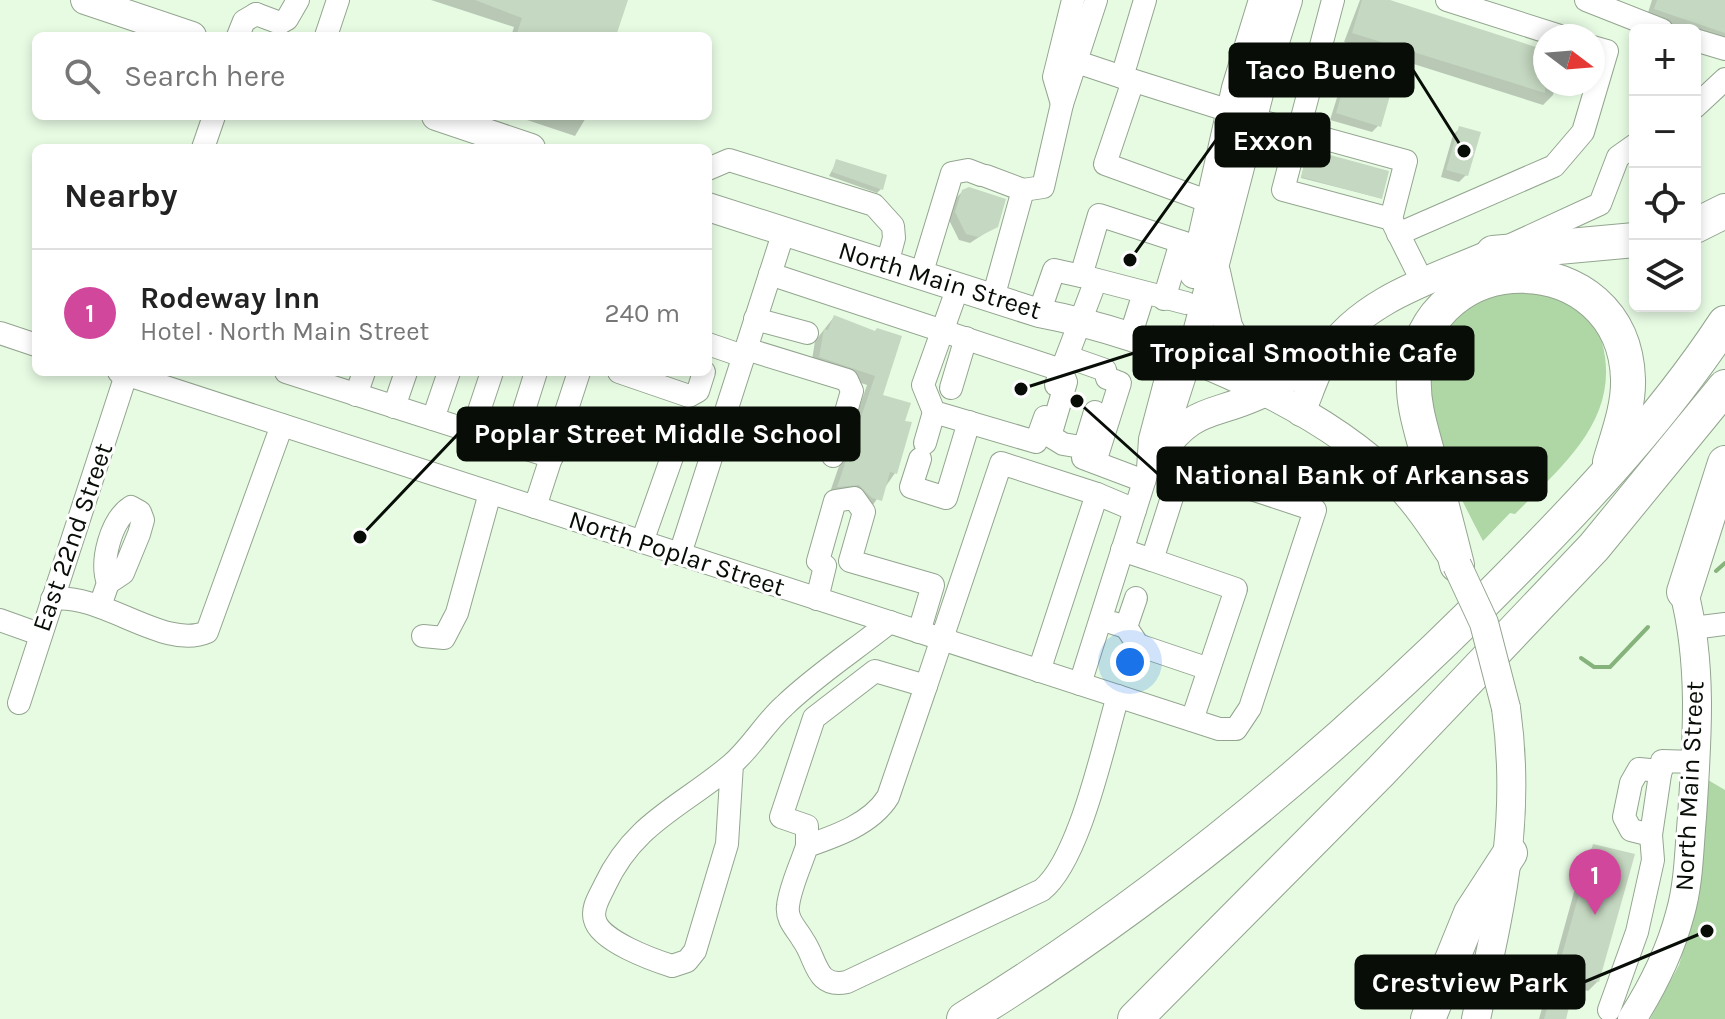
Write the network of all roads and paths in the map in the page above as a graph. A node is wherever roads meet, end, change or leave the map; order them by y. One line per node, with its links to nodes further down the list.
1 (85, 0): 12 (main road)
2 (298, 0): 13 (street)
3 (338, 0): 18 (street)
4 (1073, 0): 26 (street)
5 (1096, 0): 21 (street)
6 (1145, 0): 22 (street)
7 (1263, 0): 27 (main road)
8 (1288, 0): 27 (main road)
9 (1333, 0): 30 (street)
10 (1447, 0): 15 (street)
11 (1586, 0): 14 (street)
12 (126, 6): 16 (main road)
13 (256, 17): 17 (street)
14 (1647, 24)
15 (1533, 27)
16 (183, 32)
17 (240, 32)
18 (327, 32)
19 (1701, 42): 20 (street)
20 (1725, 49)
21 (1077, 62): 22 (street); 26 (street)
22 (1127, 79): 27 (street); 36 (street)
23 (1725, 79): 25 (street)
24 (1594, 96): 40 (street)
25 (1701, 101)
26 (1062, 104): 35 (street)
27 (1242, 115): 30 (street); 36 (main road); 43 (main road)
28 (213, 120): 31 (street)
29 (448, 120): 32 (main road)
30 (1298, 130): 40 (street); 40 (street)
31 (204, 144)
32 (519, 144)
33 (1629, 148): 44 (street)
34 (712, 167): 45 (street)
35 (1023, 190): 47 (street); 51 (street)
36 (1210, 202): 43 (main road)
37 (712, 208): 41 (main road, North Main Street)
38 (1725, 211): 39 (highway)
39 (1701, 223)
40 (1394, 226): 49 (street)
41 (784, 231): 45 (main road, North Main Street); 46 (street)
42 (1629, 241): 44 (highway)
43 (1199, 250): 48 (street); 52 (main road); 65 (main road); 82 (main road)
44 (1493, 253): 49 (main road)
45 (887, 264): 47 (main road, North Main Street)
46 (770, 274): 54 (street); 57 (street)
47 (921, 275): 50 (main road, North Main Street)
48 (1088, 278): 52 (street); 53 (street); 55 (street)
49 (1423, 283): 66 (main road)
50 (958, 287): 51 (main road, North Main Street); 57 (street)
51 (993, 298): 53 (main road, North Main Street)
52 (1165, 298): 60 (street); 65 (main road)
53 (1039, 313): 55 (main road, North Main Street)
54 (755, 319): 59 (street); 64 (street)
55 (1081, 321): 60 (main road, North Main Street); 67 (street)
56 (1725, 323): 99 (highway)
57 (942, 330): 61 (street); 85 (street)
58 (0, 333): 62 (street)
59 (807, 333)
60 (1130, 337): 65 (main road, North Main Street)
61 (966, 338): 67 (street); 81 (street)
62 (32, 344)
63 (712, 350): 64 (street)
64 (744, 352): 93 (street); 94 (street)
65 (1185, 354): 82 (main road, North Main Street); 98 (street)
66 (1324, 357): 82 (main road); 86 (main road)
67 (1065, 364): 79 (street); 79 (street); 91 (street)
68 (123, 376): 112 (street, East 22nd Street)
69 (133, 376): 89 (street, North Poplar Street)
70 (363, 376): 83 (street)
71 (405, 376): 84 (street)
72 (448, 376): 87 (street)
73 (491, 376): 90 (street)
74 (535, 376): 92 (street)
75 (578, 376): 95 (street)
76 (702, 376): 78 (street)
77 (319, 377): 83 (street)
78 (658, 378)
79 (1107, 378): 96 (street)
80 (1725, 387): 135 (highway)
81 (951, 388)
82 (1262, 393): 86 (main road, North Main Street); 98 (main road)
83 (356, 395): 84 (street)
84 (394, 407): 87 (street)
85 (934, 412): 88 (street); 88 (street)
86 (1301, 412): 108 (main road, North Main Street)
87 (433, 419): 90 (street)
88 (969, 422): 91 (street)
89 (282, 425): 100 (street, North Poplar Street); 114 (street)
90 (472, 432): 92 (street)
91 (1036, 442): 96 (street)
92 (513, 445): 95 (street)
93 (713, 451): 104 (street); 106 (street)
94 (833, 456)
95 (552, 457): 102 (street)
96 (1095, 462): 98 (street)
97 (1725, 463): 110 (highway)
98 (1158, 468): 103 (street); 107 (street); 130 (street, North Poplar Street)
99 (1608, 471): 108 (highway); 137 (highway)
100 (490, 493): 102 (street, North Poplar Street); 122 (street)
101 (1097, 494): 103 (street); 123 (street); 125 (street)
102 (535, 507): 104 (street, North Poplar Street)
103 (1135, 510): 105 (street)
104 (642, 542): 106 (street, North Poplar Street)
105 (1122, 550): 107 (street); 115 (street)
106 (680, 554): 113 (street, North Poplar Street)
107 (1152, 560): 124 (street)
108 (1457, 565): 134 (main road, North Main Street, bridge)
109 (108, 583): 114 (street)
110 (1684, 592): 120 (main road, North Main Street)
111 (1136, 598): 119 (street)
112 (52, 599): 114 (street); 121 (street, East 22nd Street)
113 (817, 599): 117 (street, North Poplar Street); 123 (street)
114 (100, 606)
115 (1100, 618): 119 (street); 126 (street)
116 (0, 620): 121 (street)
117 (890, 622): 123 (street, North Poplar Street); 132 (street)
118 (1725, 624): 120 (street)
119 (1126, 627): 124 (street)
120 (1693, 628): 131 (main road, North Main Street)
121 (39, 634): 129 (street, East 22nd Street)
122 (423, 636)
123 (930, 636): 125 (street, North Poplar Street); 127 (street)
124 (1209, 669): 130 (street)
125 (1039, 671): 126 (street, North Poplar Street)
126 (1080, 684): 128 (street, North Poplar Street)
127 (920, 685): 133 (street); 133 (street)
128 (1118, 696): 130 (street, North Poplar Street); 133 (street)
129 (19, 703)
130 (1192, 720)
131 (1695, 762): 136 (main road, North Main Street); 136 (street)
132 (732, 764): 132 (street)
133 (807, 846)
134 (1510, 853): 140 (highway); 141 (main road, North Main Street)
135 (1180, 976): 138 (highway); 139 (highway)
136 (1616, 1017)
137 (964, 1019)
138 (1135, 1019)
139 (1149, 1019)
140 (1428, 1019)
141 (1476, 1019)

